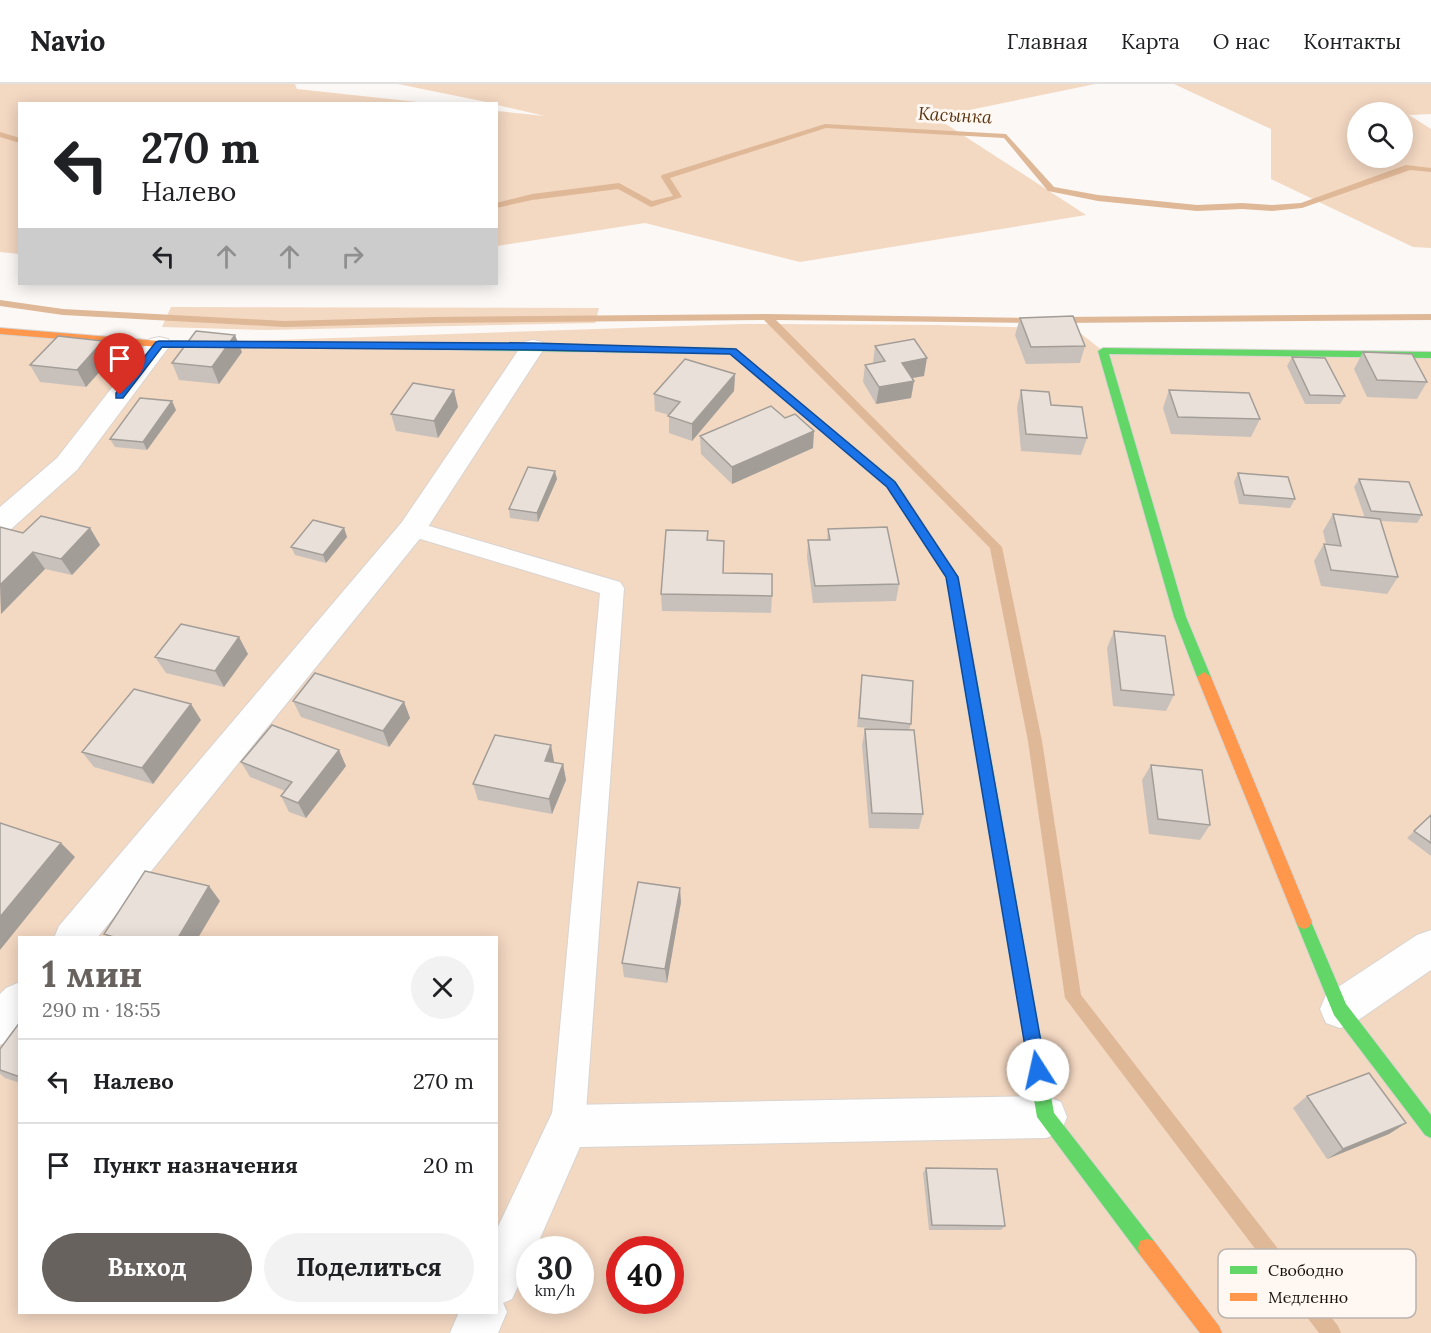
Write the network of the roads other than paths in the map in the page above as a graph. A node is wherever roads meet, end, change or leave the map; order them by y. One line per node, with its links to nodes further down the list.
1 (0, 331): 2 (street)
2 (159, 344): 3 (street); 5 (street)
3 (533, 346): 6 (street); 12 (street)
4 (1431, 355): 10 (street)
5 (0, 523)
6 (412, 529): 7 (street); 13 (lane)
7 (75, 936)
8 (1431, 948): 10 (street)
9 (18, 1003): 11 (street)
10 (1340, 1009): 14 (street)
11 (0, 1025)
12 (1046, 1117): 13 (street); 18 (street)
13 (568, 1126): 15 (street)
14 (1431, 1129)
15 (498, 1279)
16 (482, 1314): 17 (street)
17 (474, 1333)
18 (1212, 1333)

